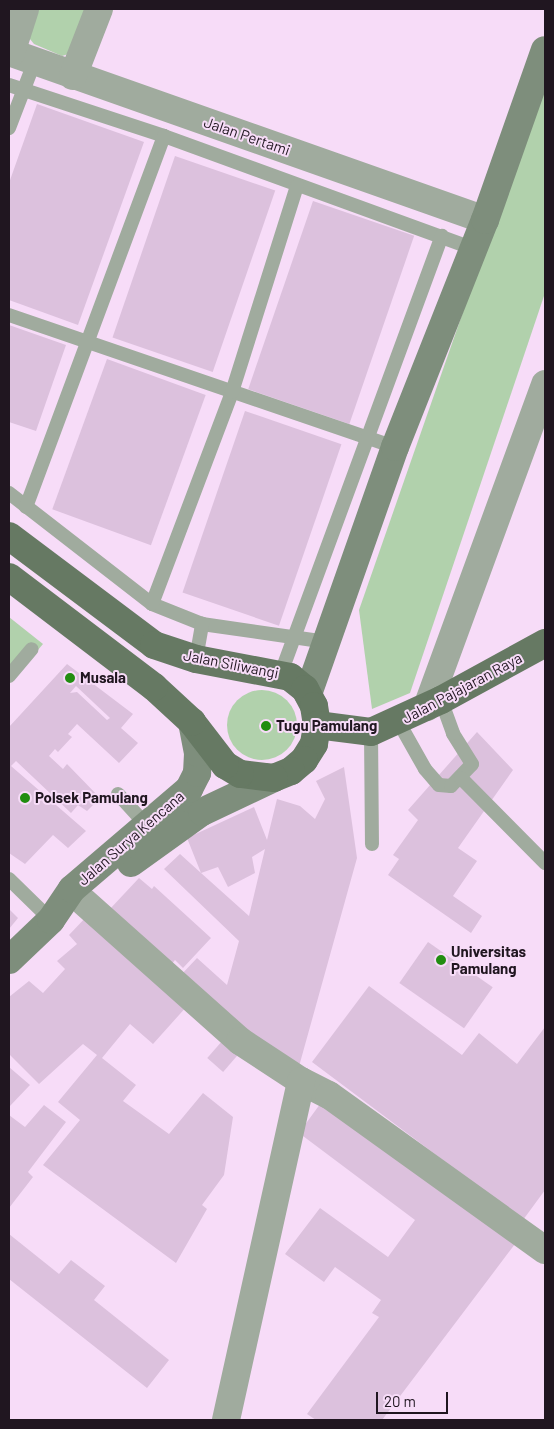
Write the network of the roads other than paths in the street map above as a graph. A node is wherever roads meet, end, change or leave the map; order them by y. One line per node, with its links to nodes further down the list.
1 (25, 9): 4 (street)
2 (100, 9): 5 (street)
3 (545, 50): 11 (street)
4 (18, 56): 5 (street, Jalan Pertami); 7 (lane)
5 (73, 76): 11 (street, Jalan Pertami)
6 (9, 85): 7 (lane)
7 (23, 90): 8 (lane); 9 (lane)
8 (9, 128)
9 (164, 136): 10 (lane); 15 (lane)
10 (297, 186): 12 (lane); 17 (lane)
11 (485, 220): 13 (street)
12 (442, 236): 13 (lane); 18 (lane)
13 (474, 249): 19 (street)
14 (9, 315): 15 (lane)
15 (87, 342): 17 (lane); 21 (lane)
16 (545, 384): 34 (street)
17 (232, 392): 18 (lane); 24 (lane)
18 (367, 437): 19 (lane); 26 (lane)
19 (396, 447): 27 (street)
20 (9, 493): 21 (lane)
21 (26, 507): 24 (lane)
22 (9, 536): 30 (main road, Jalan Siliwangi)
23 (9, 577): 36 (main road)
24 (152, 604): 25 (lane)
25 (202, 624): 26 (lane); 30 (lane)
26 (294, 640): 27 (lane); 31 (lane)
27 (327, 642): 33 (street)
28 (544, 645): 34 (main road, Jalan Pajajaran Raya)
29 (32, 649): 32 (lane)
30 (196, 659): 31 (main road, Jalan Siliwangi)
31 (282, 673): 33 (main road, Jalan Siliwangi)
32 (9, 676)
33 (308, 694): 37 (main road)
34 (434, 703): 35 (main road, Jalan Pajajaran Raya); 40 (lane)
35 (398, 721): 38 (main road, Jalan Pajajaran Raya); 40 (lane)
36 (192, 722): 39 (main road); 42 (street, Jalan Surya Kencana)
37 (317, 725): 38 (main road, Jalan Pajajaran Raya); 39 (main road)
38 (371, 732): 43 (lane)
39 (274, 778): 42 (street, Jalan Surya Kencana)
40 (461, 778): 44 (lane)
41 (118, 794): 42 (lane)
42 (152, 832): 46 (street, Jalan Surya Kencana); 47 (street, Jalan Surya Kencana)
43 (372, 844)
44 (545, 863)
45 (9, 879): 47 (lane)
46 (84, 902): 47 (street, Jalan Surya Kencana); 49 (street)
47 (51, 920): 48 (street, Jalan Surya Kencana)
48 (9, 960)
49 (301, 1081): 50 (street); 51 (street)
50 (545, 1250)
51 (226, 1420)

